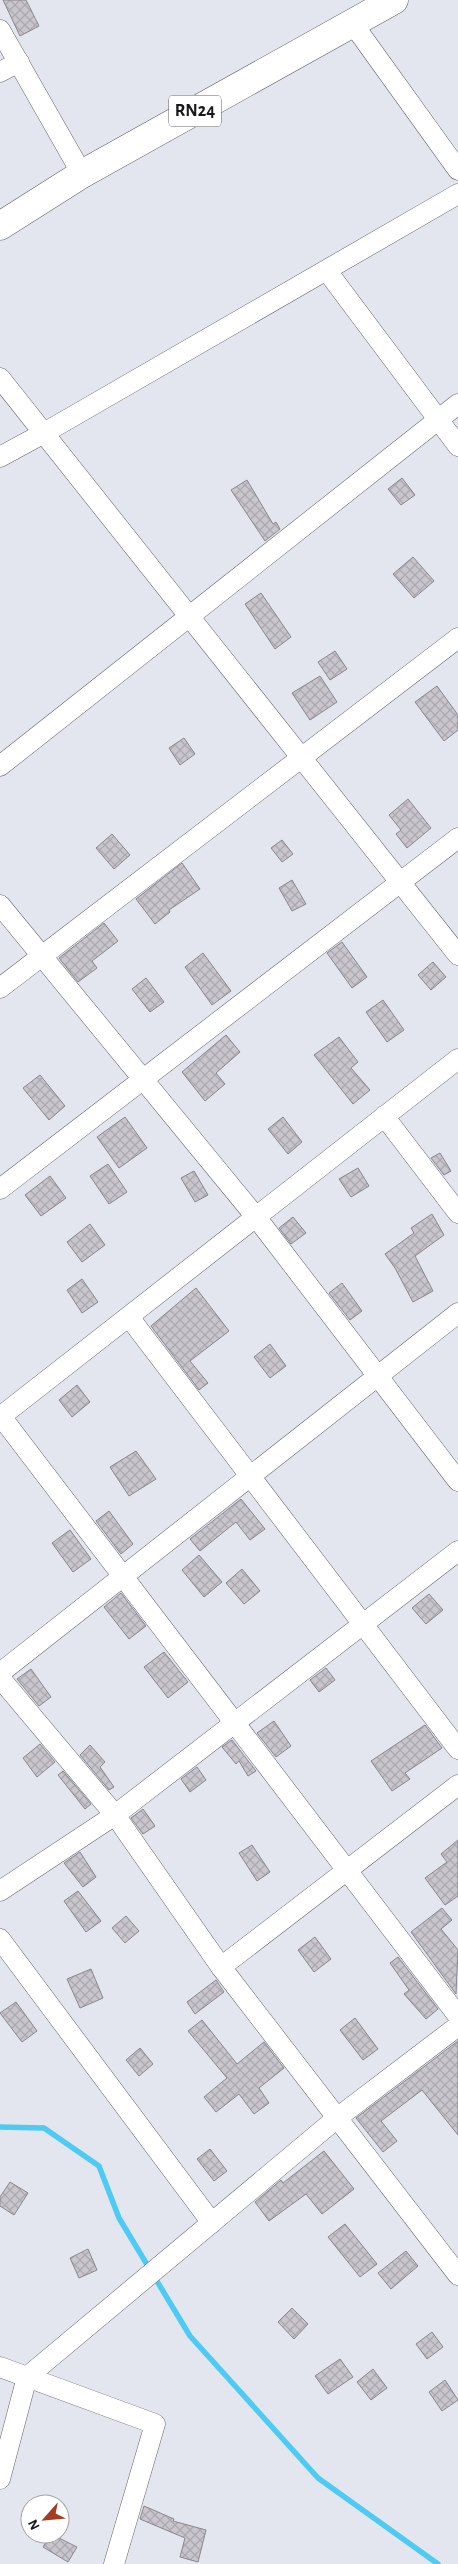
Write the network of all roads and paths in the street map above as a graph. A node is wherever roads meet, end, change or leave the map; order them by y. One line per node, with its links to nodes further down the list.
1 (394, 0): 2 (main road, RN24)
2 (353, 24): 6 (street); 7 (main road, RN24)
3 (0, 30): 4 (street)
4 (18, 62): 5 (street); 7 (street)
5 (0, 72)
6 (458, 170)
7 (82, 174): 9 (main road, RN24)
8 (458, 194): 10 (street)
9 (0, 226)
10 (327, 271): 13 (street); 14 (street)
11 (0, 378): 14 (street)
12 (458, 404): 13 (street)
13 (438, 420): 15 (street); 17 (street)
14 (44, 434): 16 (street); 17 (street)
15 (458, 446)
16 (0, 457)
17 (190, 616): 19 (street); 20 (street)
18 (458, 638): 19 (street)
19 (302, 758): 22 (street); 25 (street)
20 (0, 766)
21 (458, 838): 22 (street)
22 (401, 882): 24 (street); 28 (street)
23 (0, 904): 25 (street)
24 (458, 955)
25 (42, 956): 26 (street); 28 (street)
26 (0, 988)
27 (458, 1059): 29 (street)
28 (144, 1079): 30 (street); 32 (street)
29 (384, 1116): 31 (street); 32 (street)
30 (0, 1189)
31 (458, 1213)
32 (256, 1216): 34 (street); 35 (street)
33 (458, 1313): 35 (street)
34 (128, 1316): 36 (street); 37 (street)
35 (378, 1376): 37 (street); 38 (street)
36 (0, 1416): 40 (street)
37 (250, 1476): 40 (street); 41 (street)
38 (458, 1481)
39 (458, 1550): 41 (street)
40 (123, 1576): 42 (street); 44 (street)
41 (363, 1624): 44 (street); 45 (street)
42 (0, 1673)
43 (0, 1678): 47 (street)
44 (235, 1723): 47 (street); 48 (street)
45 (458, 1749)
46 (458, 1785): 48 (street)
47 (114, 1815): 49 (street); 51 (street)
48 (347, 1870): 51 (street); 52 (street)
49 (0, 1891)
50 (0, 1939): 55 (street)
51 (221, 1967): 54 (street)
52 (458, 2016)
53 (458, 2026): 54 (street)
54 (337, 2118): 55 (street); 56 (street)
55 (212, 2223): 58 (street)
56 (456, 2268)
57 (0, 2368): 58 (street)
58 (27, 2377): 59 (street); 60 (street)
59 (0, 2479)
60 (114, 2564)

